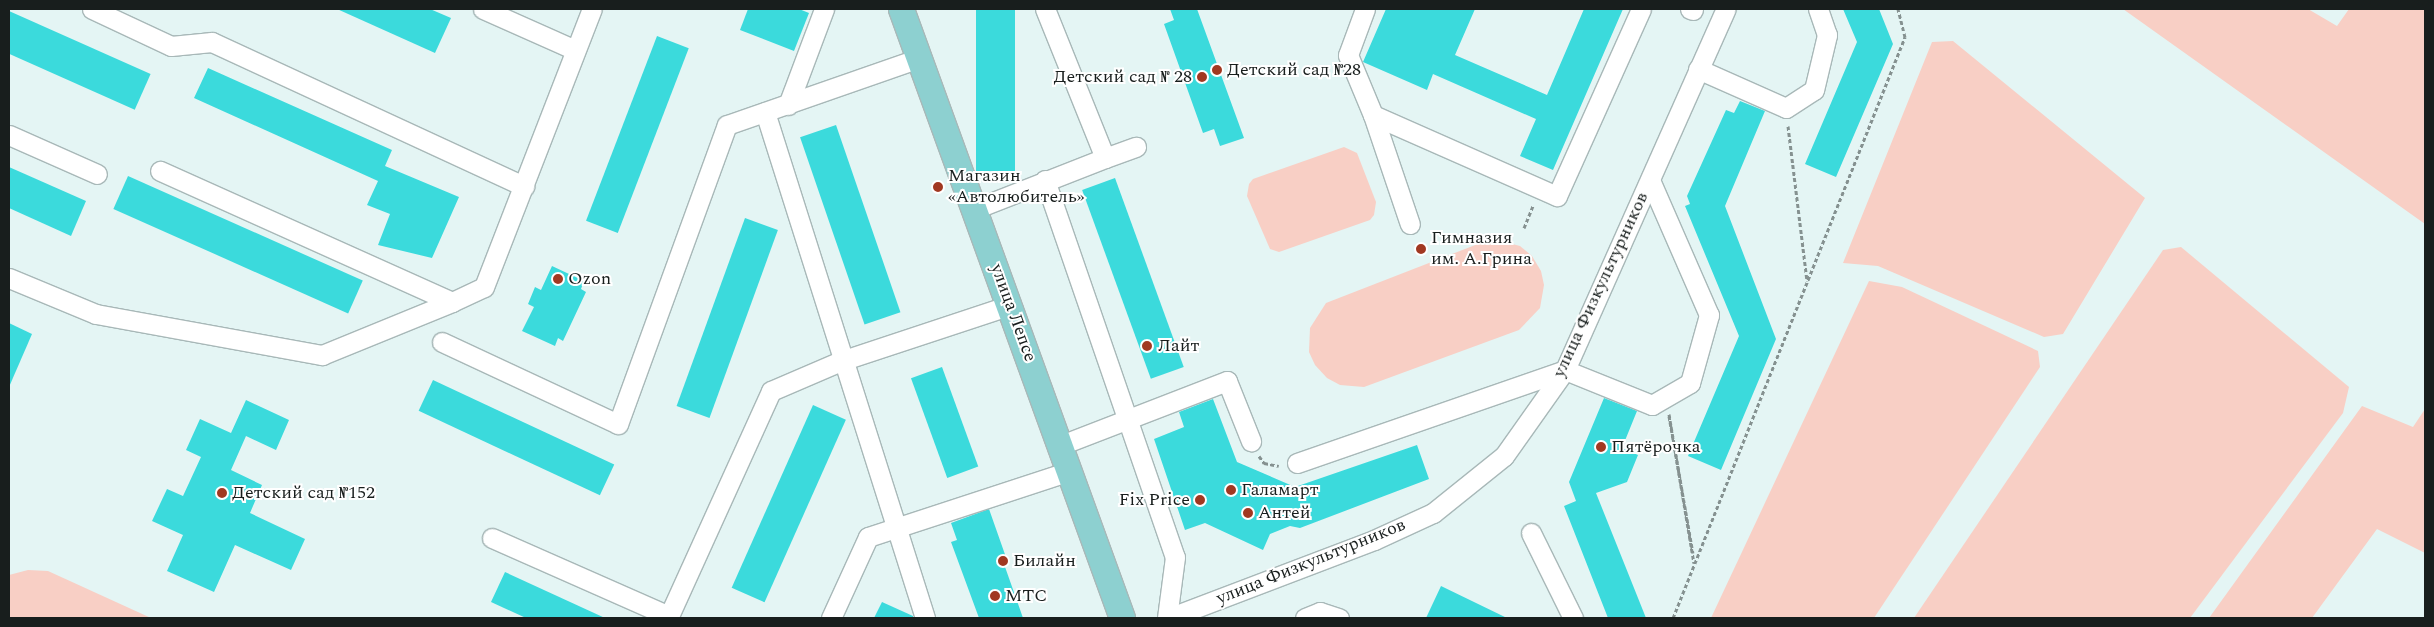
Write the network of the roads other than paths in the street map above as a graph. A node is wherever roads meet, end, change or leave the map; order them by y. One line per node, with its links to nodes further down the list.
1 (92, 9): 24 (street)
2 (484, 9): 11 (street)
3 (592, 9): 11 (street)
4 (824, 9): 14 (street)
5 (901, 9): 12 (main road, улица Лепсе)
6 (1045, 9): 19 (street)
7 (1365, 9): 16 (street)
8 (1641, 9): 16 (street)
9 (1726, 9): 13 (street, улица Физкультурников)
10 (1818, 9): 13 (street)
11 (576, 50): 24 (street)
12 (919, 58): 14 (street); 25 (main road, улица Лепсе)
13 (1698, 69): 23 (street, улица Физкультурников)
14 (788, 105): 15 (street)
15 (765, 112): 30 (street); 31 (street)
16 (1373, 115): 26 (street)
17 (9, 135): 21 (street)
18 (1136, 147): 19 (street)
19 (1105, 158): 22 (street)
20 (160, 171): 28 (street)
21 (97, 174)
22 (1045, 180): 25 (street); 33 (street)
23 (1650, 180): 32 (street, улица Физкультурников); 32 (street)
24 (524, 186): 28 (street)
25 (975, 209): 29 (main road, улица Лепсе)
26 (1410, 224)
27 (9, 278): 28 (street)
28 (452, 302)
29 (1010, 305): 31 (street); 34 (main road, улица Лепсе)
30 (442, 342)
31 (841, 362): 38 (street); 40 (street)
32 (1565, 370): 36 (street); 44 (street, улица Физкультурников)
33 (1125, 419): 34 (street); 35 (street); 44 (street)
34 (1060, 445): 37 (main road, улица Лепсе)
35 (1253, 446)
36 (1288, 465)
37 (1070, 471): 38 (street); 43 (main road, улица Лепсе)
38 (898, 528): 41 (street); 42 (street)
39 (1531, 533): 47 (street)
40 (492, 538)
41 (831, 618)
42 (925, 618)
43 (1122, 618)
44 (1168, 618)
45 (1305, 618): 46 (street)
46 (1339, 618)
47 (1573, 618)

